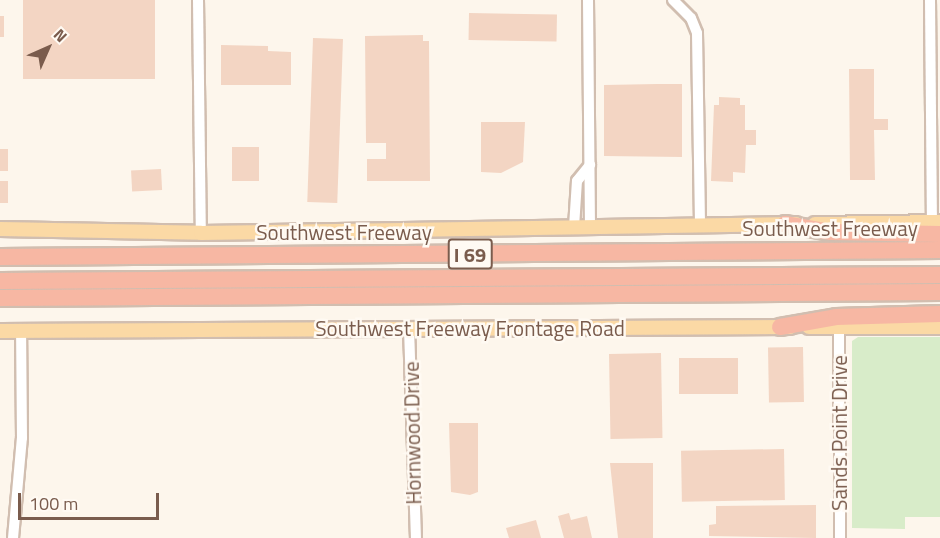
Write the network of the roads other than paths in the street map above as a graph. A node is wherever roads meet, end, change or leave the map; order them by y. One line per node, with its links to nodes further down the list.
1 (198, 0): 12 (street)
2 (588, 0): 5 (street)
3 (673, 0): 7 (street)
4 (930, 0): 8 (street)
5 (590, 165): 9 (street); 10 (street)
6 (786, 224): 7 (main road); 8 (highway)
7 (700, 226): 10 (main road)
8 (937, 226)
9 (574, 227): 10 (main road); 12 (main road)
10 (590, 227)
11 (0, 230): 12 (main road)
12 (201, 233)
13 (940, 250): 14 (highway, Southwest Freeway / I 69)
14 (0, 257)
15 (940, 274): 16 (highway)
16 (0, 281)
17 (940, 292): 18 (highway, I 69)
18 (0, 298)
19 (940, 314): 20 (highway)
20 (780, 327): 21 (main road, Southwest Freeway Frontage Road); 23 (main road, Southwest Freeway Frontage Road)
21 (840, 327): 22 (main road, Southwest Freeway Frontage Road); 28 (street, Sands Point Drive)
22 (940, 327)
23 (409, 328): 25 (main road, Southwest Freeway Frontage Road); 27 (street, Hornwood Drive)
24 (0, 331): 25 (main road, Southwest Freeway Frontage Road)
25 (21, 331): 26 (street)
26 (13, 538)
27 (416, 538)
28 (840, 538)

